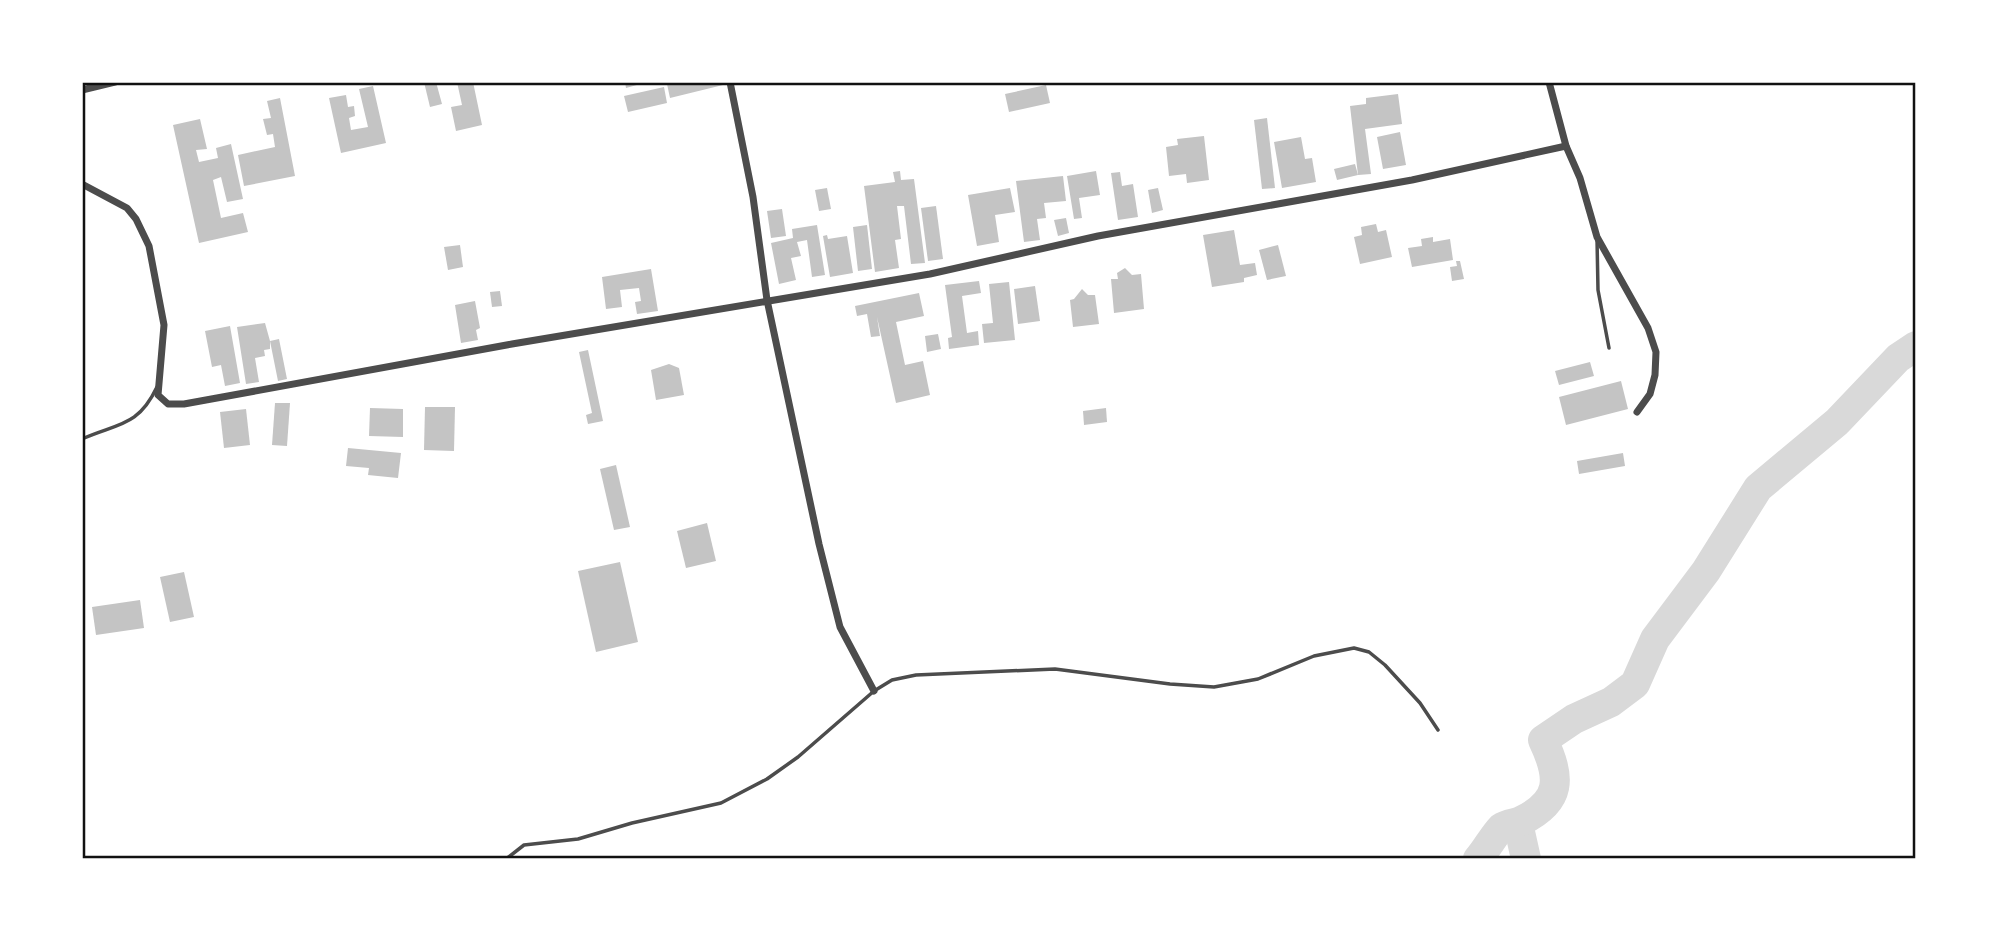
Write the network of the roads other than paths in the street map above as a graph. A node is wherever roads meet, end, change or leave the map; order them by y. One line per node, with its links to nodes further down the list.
1 (115, 82): 4 (street)
2 (730, 82): 8 (street)
3 (1549, 82): 5 (street)
4 (82, 90)
5 (1566, 146): 7 (street); 8 (street)
6 (82, 184): 10 (street)
7 (1597, 237): 9 (lane); 11 (street)
8 (767, 300): 10 (street); 13 (street)
9 (1609, 348)
10 (157, 387): 12 (lane)
11 (1637, 412)
12 (82, 439)
13 (874, 691): 14 (lane); 15 (lane)
14 (1438, 730)
15 (506, 859)

